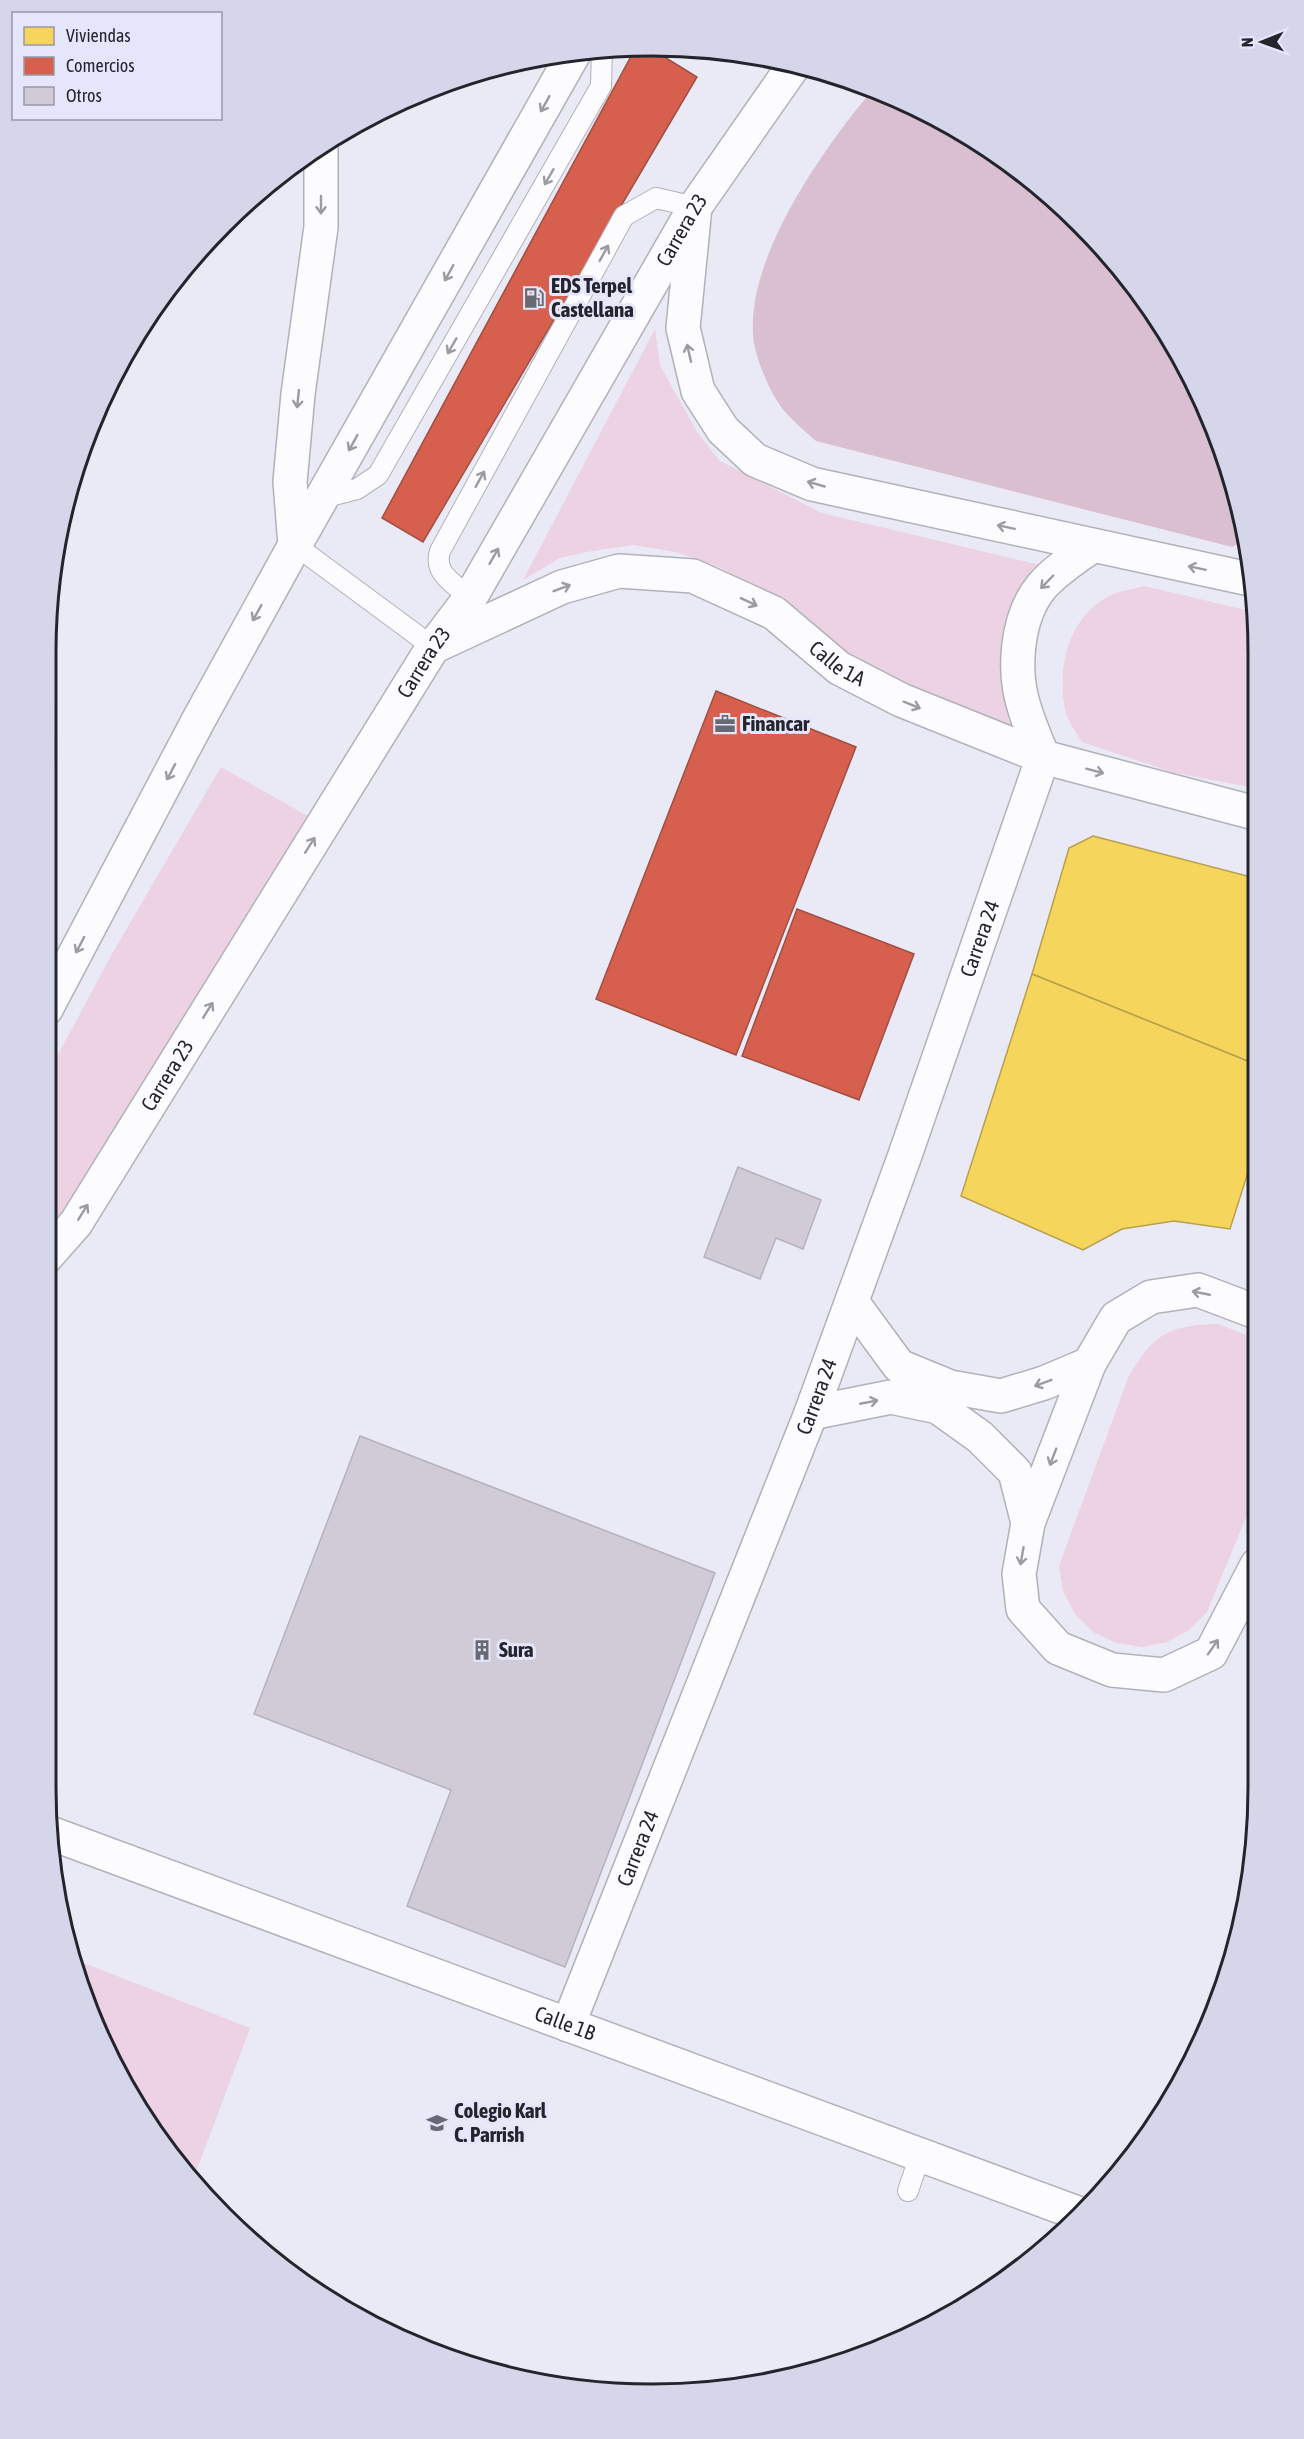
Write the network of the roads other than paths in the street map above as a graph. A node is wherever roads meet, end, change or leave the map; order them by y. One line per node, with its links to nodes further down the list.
1 (602, 58): 6 (lane, one-way to 6)
2 (569, 62): 6 (main road, one-way to 6)
3 (790, 72): 5 (main road, Carrera 23)
4 (321, 156): 7 (main road, one-way to 7)
5 (695, 207): 8 (main road, one-way to 5); 10 (main road, Carrera 23, one-way to 5); 10 (lane, one-way to 5)
6 (322, 498): 7 (main road)
7 (295, 545): 11 (lane); 14 (main road, one-way to 14)
8 (1092, 546): 9 (main road, one-way to 8); 12 (main road, one-way to 12)
9 (1243, 575)
10 (470, 598): 11 (main road, Carrera 23)
11 (433, 647): 12 (main road, Calle 1A, one-way to 12); 15 (main road, Carrera 23, one-way to 11)
12 (1043, 757): 13 (main road, Calle 1A, one-way to 13); 16 (main road, Carrera 24)
13 (1248, 811)
14 (56, 990)
15 (56, 1246)
16 (852, 1302): 18 (main road, one-way to 16); 19 (main road, Carrera 24)
17 (1248, 1308): 18 (main road, one-way to 18)
18 (1089, 1364): 20 (main road, one-way to 20)
19 (812, 1413): 20 (main road, one-way to 20); 23 (main road, Carrera 24)
20 (1028, 1523): 21 (main road, one-way to 21)
21 (1248, 1583)
22 (58, 1836): 23 (main road, Calle 1B)
23 (568, 2025): 24 (main road, Calle 1B)
24 (920, 2155): 25 (lane); 26 (main road, Calle 1B)
25 (908, 2191)
26 (1072, 2211)

